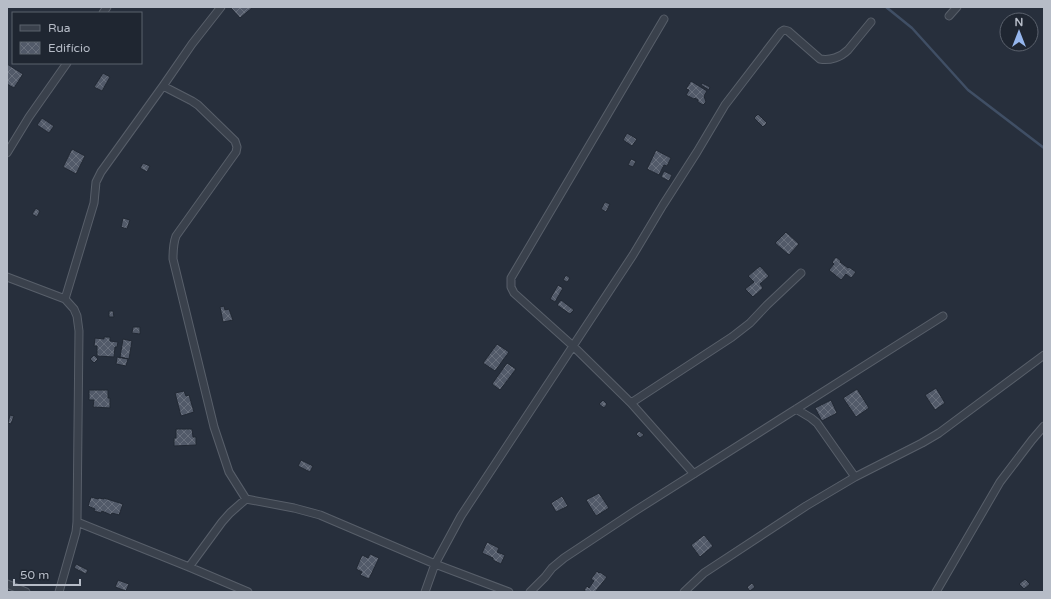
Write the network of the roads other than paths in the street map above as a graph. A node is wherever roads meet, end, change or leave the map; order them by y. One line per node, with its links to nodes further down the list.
1 (221, 7): 7 (street)
2 (957, 7): 3 (street)
3 (949, 16)
4 (664, 18): 13 (street)
5 (871, 22): 13 (street)
6 (66, 64): 8 (street)
7 (163, 86): 11 (street); 20 (street)
8 (7, 153)
9 (802, 273): 15 (street)
10 (7, 277): 11 (street)
11 (65, 299): 21 (street)
12 (944, 316): 16 (street)
13 (573, 346): 15 (street); 22 (street)
14 (1044, 355): 19 (street)
15 (631, 403): 18 (street)
16 (796, 409): 18 (street); 19 (street)
17 (1044, 426): 32 (street)
18 (694, 474): 30 (street)
19 (855, 477): 31 (street)
20 (246, 499): 22 (street); 23 (street)
21 (77, 522): 23 (street); 26 (street)
22 (435, 564): 28 (street); 29 (street)
23 (189, 566): 27 (street)
24 (7, 584): 25 (street)
25 (26, 592)
26 (59, 592)
27 (248, 592)
28 (425, 592)
29 (509, 592)
30 (530, 592)
31 (684, 592)
32 (936, 592)

